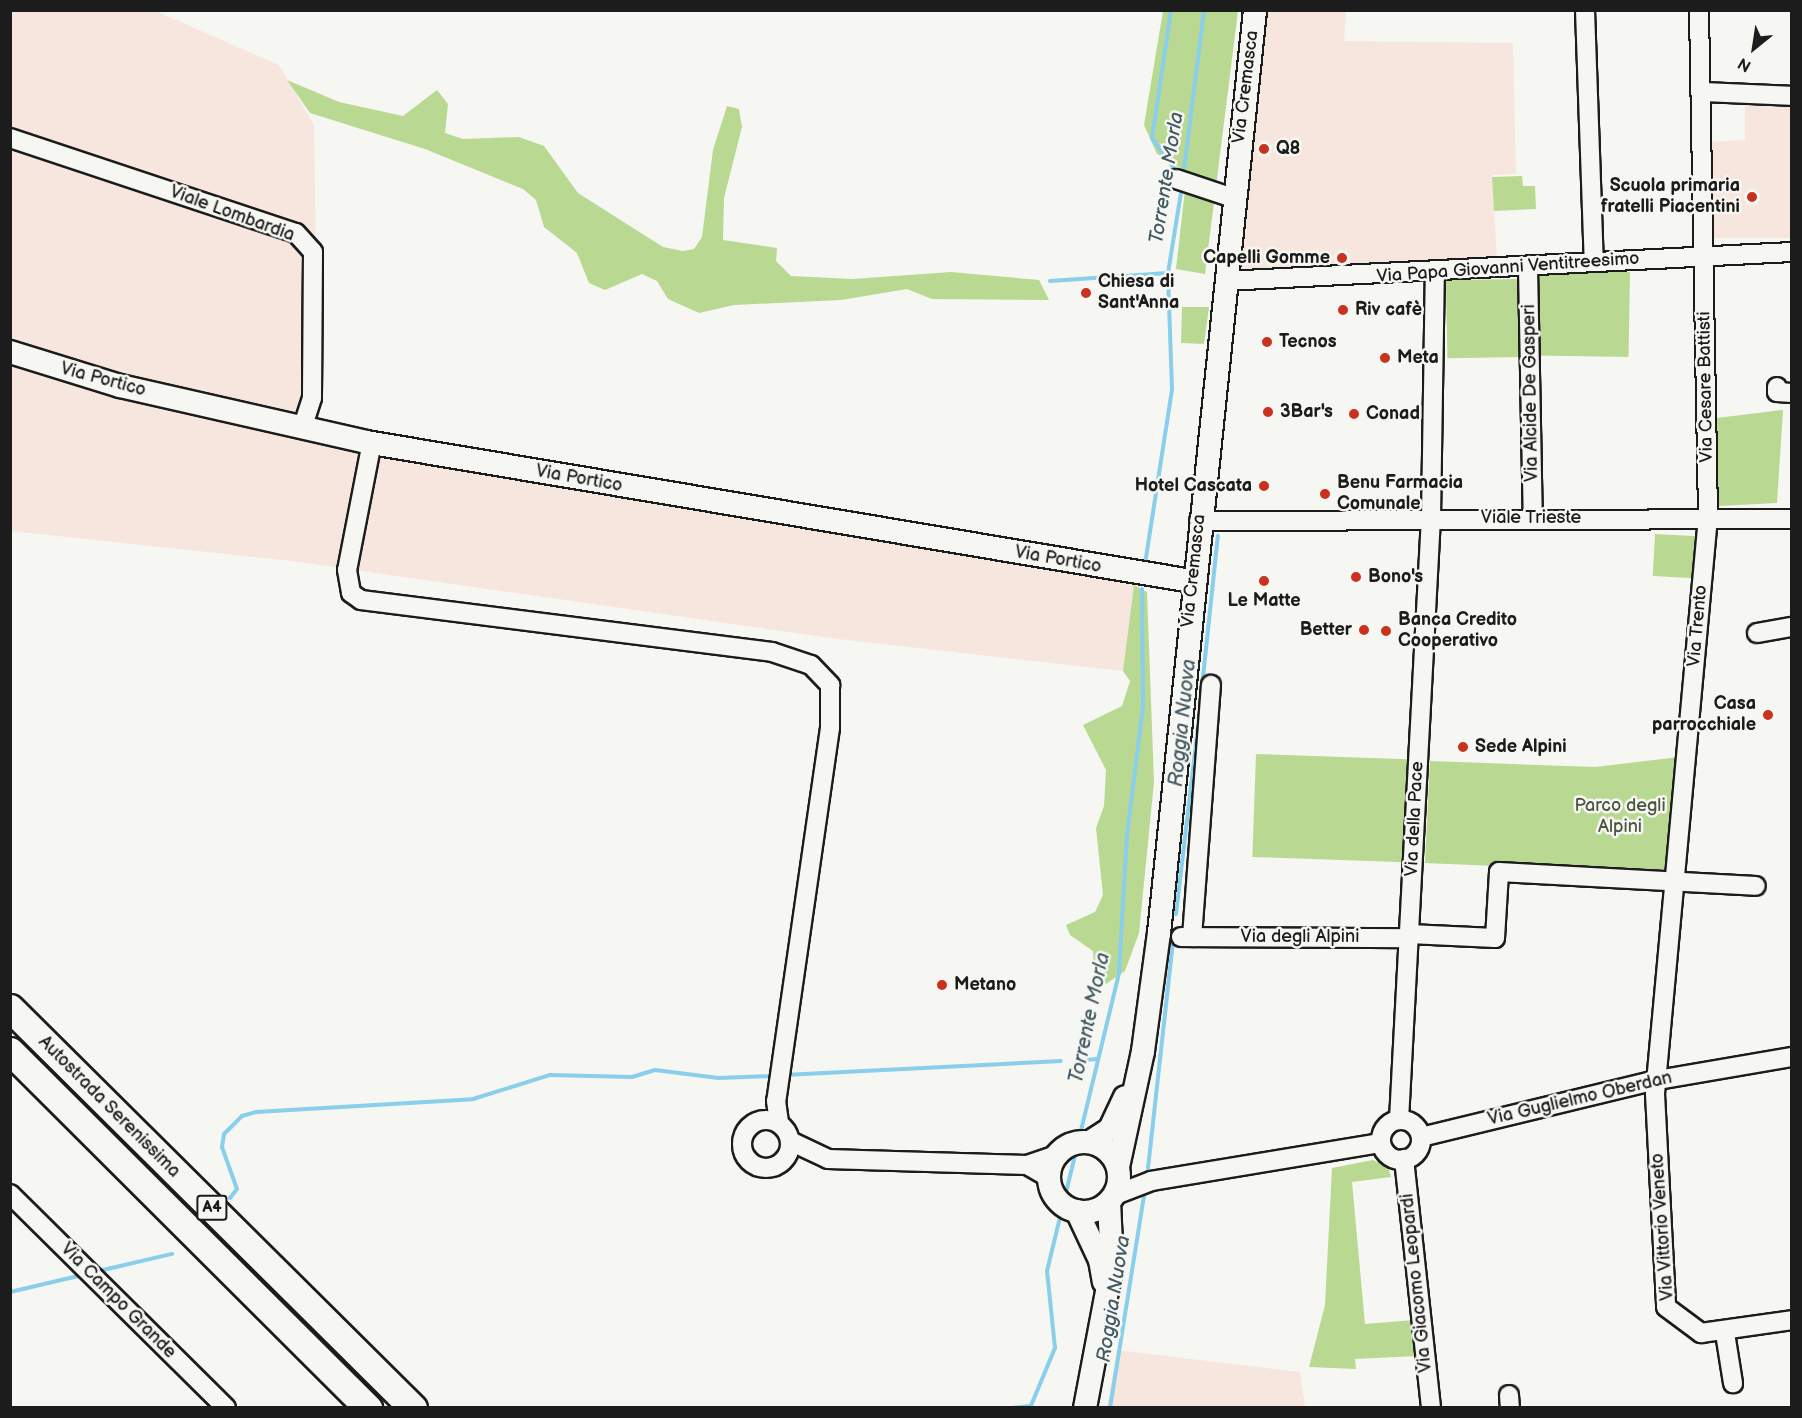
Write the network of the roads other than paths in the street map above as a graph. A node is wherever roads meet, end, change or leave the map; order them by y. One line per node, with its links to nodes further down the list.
1 (1255, 10): 8 (main road, Via Cremasca)
2 (1585, 10): 11 (street)
3 (1699, 10): 4 (street, Via Cesare Battisti)
4 (1701, 92): 5 (street); 10 (street, Via Cesare Battisti)
5 (1791, 96)
6 (10, 138): 16 (street, Viale Lombardia)
7 (1176, 179): 8 (street)
8 (1233, 198): 14 (main road, Via Cremasca)
9 (1791, 252): 10 (street, Via Papa Giovanni Ventitreesimo)
10 (1704, 257): 11 (street, Via Papa Giovanni Ventitreesimo); 18 (street, Via Cesare Battisti)
11 (1594, 262): 12 (street, Via Papa Giovanni Ventitreesimo)
12 (1528, 267): 13 (street, Via Papa Giovanni Ventitreesimo); 20 (street, Via Alcide De Gasperi)
13 (1435, 273): 14 (street, Via Papa Giovanni Ventitreesimo); 19 (street, Via della Pace)
14 (1225, 281): 22 (main road, Via Cremasca)
15 (10, 352): 16 (main road, Via Portico)
16 (302, 429): 17 (main road, Via Portico)
17 (366, 442): 24 (main road, Via Portico); 38 (street)
18 (1708, 516): 20 (street, Viale Trieste); 21 (street, Viale Trieste); 29 (street, Via Trento)
19 (1431, 518): 20 (street, Viale Trieste); 22 (street, Viale Trieste); 31 (street, Via della Pace)
20 (1533, 518)
21 (1791, 519)
22 (1198, 520): 23 (main road, Via Cremasca)
23 (1196, 543): 24 (main road); 25 (main road, Via Cremasca)
24 (1153, 576): 25 (main road, Via Portico)
25 (1191, 581): 33 (main road, Via Cremasca)
26 (1791, 627): 27 (street)
27 (1757, 633)
28 (1211, 685): 31 (street, Via degli Alpini)
29 (1675, 879): 30 (street); 31 (street); 36 (street, Via Trento)
30 (1756, 886)
31 (1409, 936): 37 (street, Via della Pace)
32 (10, 1008): 57 (highway, Autostrada Serenissima / A4)
33 (1143, 1051): 42 (main road, Via Cremasca); 48 (main road, Via Cremasca)
34 (10, 1052): 56 (highway, Autostrada Serenissima / A4)
35 (1791, 1057): 36 (street, Via Guglielmo Oberdan)
36 (1657, 1080): 39 (street, Via Guglielmo Oberdan); 53 (street, Via Vittorio Veneto)
37 (1399, 1120): 39 (street); 41 (street)
38 (770, 1121): 40 (street); 45 (street)
39 (1421, 1137): 44 (street)
40 (790, 1141): 43 (street); 45 (street)
41 (1381, 1143): 44 (street); 48 (street)
42 (1076, 1145): 46 (street); 47 (main road); 48 (main road)
43 (809, 1152): 45 (street); 46 (street)
44 (1404, 1159): 59 (street, Via Giacomo Leopardi)
45 (784, 1160)
46 (1027, 1165): 47 (street)
47 (1048, 1177): 50 (main road, Via Cremasca)
48 (1115, 1185): 50 (main road); 51 (main road, Via Cremasca)
49 (10, 1194): 55 (street, Via Campo Grande)
50 (1067, 1206): 51 (main road, Via Cremasca)
51 (1106, 1292): 58 (main road, Via Cremasca)
52 (1791, 1320): 53 (street, Via Vittorio Veneto)
53 (1725, 1333): 54 (street)
54 (1733, 1383)
55 (226, 1407)
56 (368, 1407)
57 (413, 1407)
58 (1085, 1407)
59 (1431, 1407)

